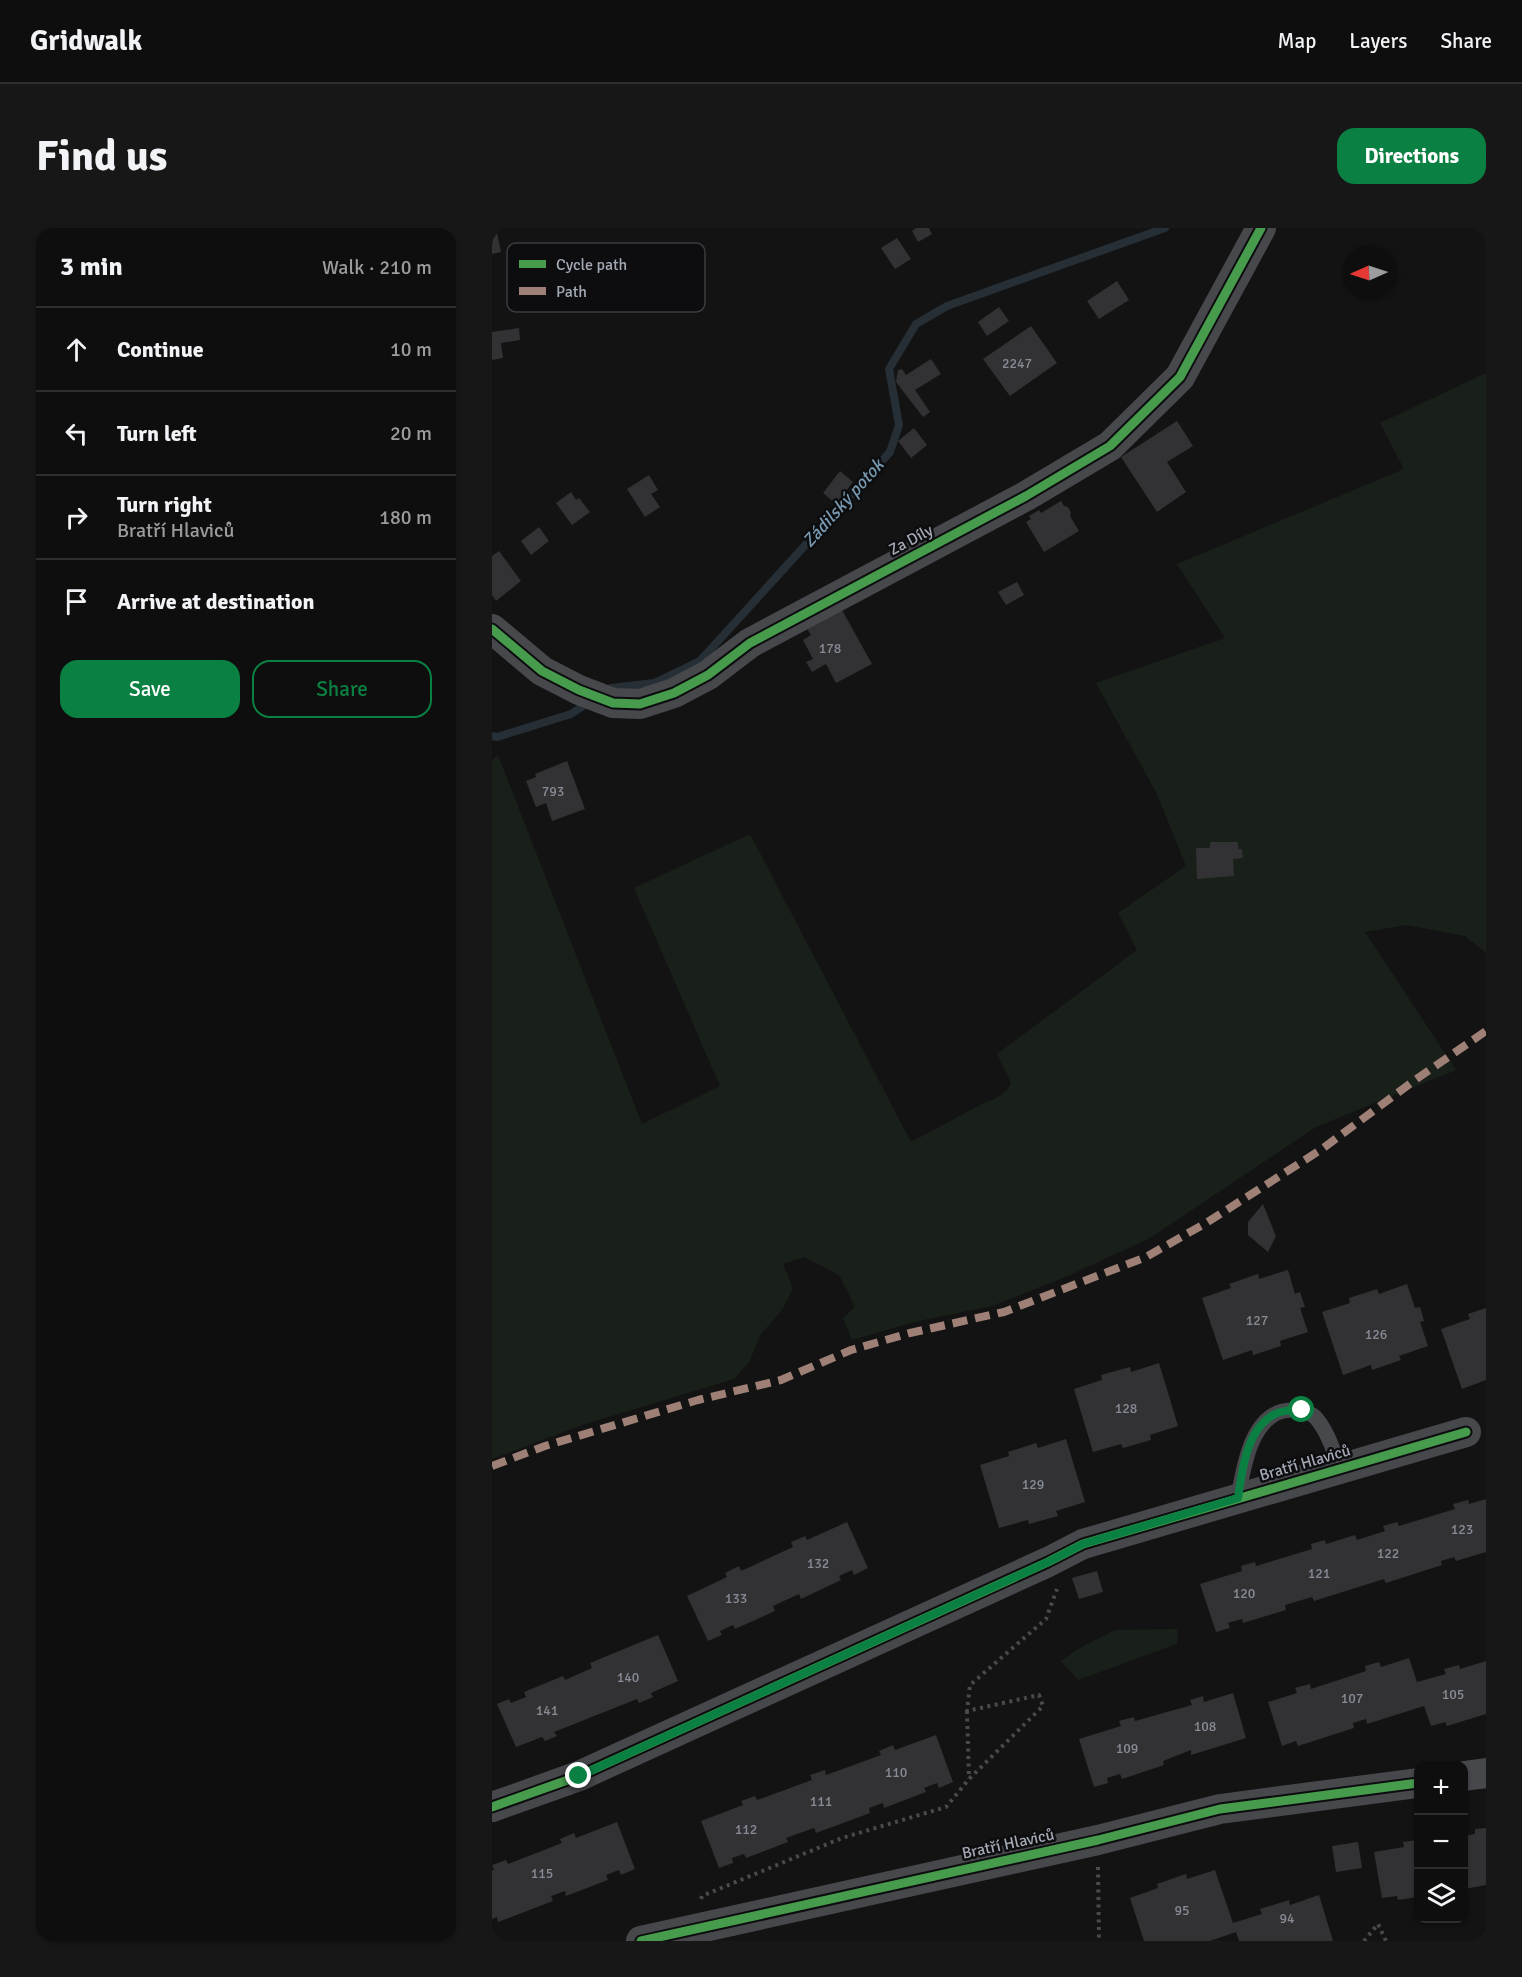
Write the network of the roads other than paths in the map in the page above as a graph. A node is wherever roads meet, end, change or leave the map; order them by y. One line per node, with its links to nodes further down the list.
1 (1261, 228): 2 (street, Za Díly)
2 (492, 629)
3 (1466, 1432): 4 (street, Bratří Hlaviců)
4 (1340, 1469): 5 (street, Bratří Hlaviců); 5 (lane)
5 (1238, 1498): 9 (street, Bratří Hlaviců)
6 (1486, 1773): 7 (street)
7 (1468, 1775)
8 (1414, 1784): 10 (street, Bratří Hlaviců)
9 (492, 1807)
10 (641, 1941)

